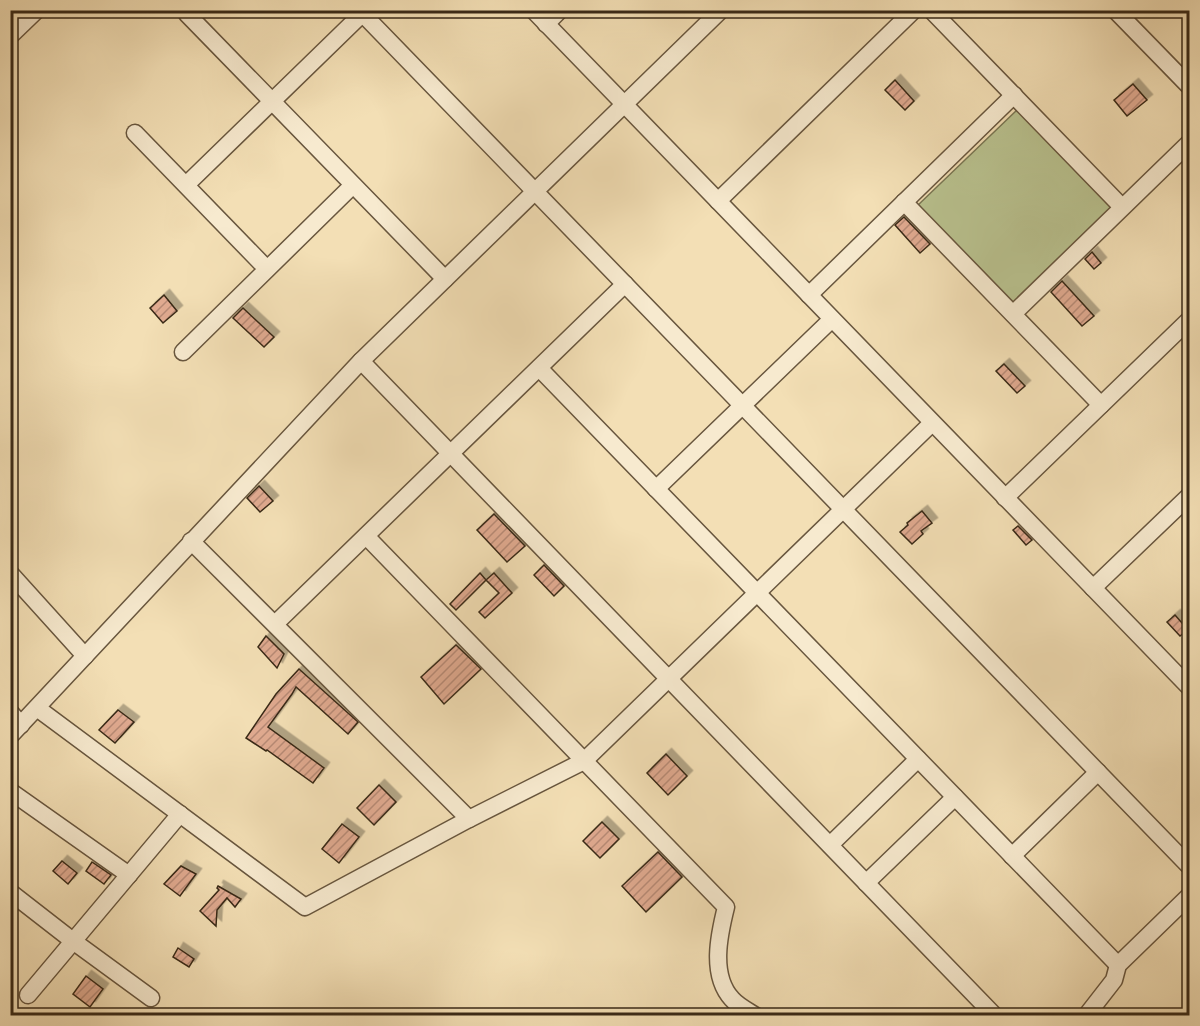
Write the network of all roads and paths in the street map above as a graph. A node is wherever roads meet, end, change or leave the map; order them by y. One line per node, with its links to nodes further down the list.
1 (37, 10): 11 (street)
2 (191, 10): 14 (street)
3 (533, 10): 10 (street)
4 (561, 10): 10 (street)
5 (722, 10): 15 (street)
6 (914, 10): 21 (street)
7 (931, 10): 13 (street)
8 (1115, 10): 12 (street)
9 (363, 12): 14 (street); 20 (street)
10 (546, 24): 15 (street)
11 (10, 36)
12 (1190, 87)
13 (1014, 96): 22 (street); 23 (street)
14 (272, 102): 18 (street); 19 (street)
15 (624, 105): 20 (street); 21 (street)
16 (135, 133): 18 (street)
17 (1190, 142): 23 (street)
18 (186, 185): 24 (street)
19 (353, 185): 24 (street); 25 (street)
20 (535, 192): 25 (street); 26 (street)
21 (718, 201): 27 (street)
22 (904, 202): 27 (street); 28 (street)
23 (1122, 207): 28 (street)
24 (267, 269): 31 (street)
25 (445, 279): 32 (street)
26 (625, 284): 33 (street); 35 (street)
27 (809, 295): 29 (street)
28 (1013, 314): 34 (street)
29 (832, 319): 35 (street); 36 (street)
30 (1190, 319): 34 (street)
31 (183, 352)
32 (361, 361): 37 (street); 43 (street)
33 (539, 368): 37 (street); 38 (street)
34 (1101, 405): 40 (street)
35 (742, 406): 38 (street); 41 (street)
36 (932, 423): 40 (street); 41 (street)
37 (450, 454): 42 (street); 49 (street)
38 (656, 489): 46 (street)
39 (1190, 495): 45 (street)
40 (1005, 498): 45 (street)
41 (843, 509): 46 (street); 55 (street)
42 (366, 536): 47 (street); 54 (street)
43 (191, 541): 47 (street); 48 (street)
44 (10, 573): 48 (street)
45 (1093, 588): 50 (street)
46 (757, 593): 49 (street); 53 (street)
47 (275, 624): 59 (street)
48 (85, 656): 51 (street)
49 (669, 679): 54 (street); 60 (street)
50 (1190, 688)
51 (37, 708): 52 (street); 58 (street)
52 (14, 725)
53 (918, 759): 57 (street); 60 (street)
54 (584, 761): 59 (street); 71 (street)
55 (1098, 772): 61 (street); 62 (street)
56 (10, 791): 63 (street)
57 (955, 797): 61 (street); 64 (street)
58 (180, 814): 59 (street); 63 (street)
59 (469, 819)
60 (830, 845): 64 (street)
61 (1012, 856): 68 (street)
62 (1190, 867)
63 (129, 875): 67 (street)
64 (866, 883): 72 (street)
65 (10, 892): 67 (street)
66 (1190, 895): 68 (street)
67 (73, 941): 69 (street); 70 (street)
68 (1118, 965): 73 (street)
69 (28, 995)
70 (151, 998)
71 (756, 1016)
72 (995, 1016)
73 (1086, 1016)

